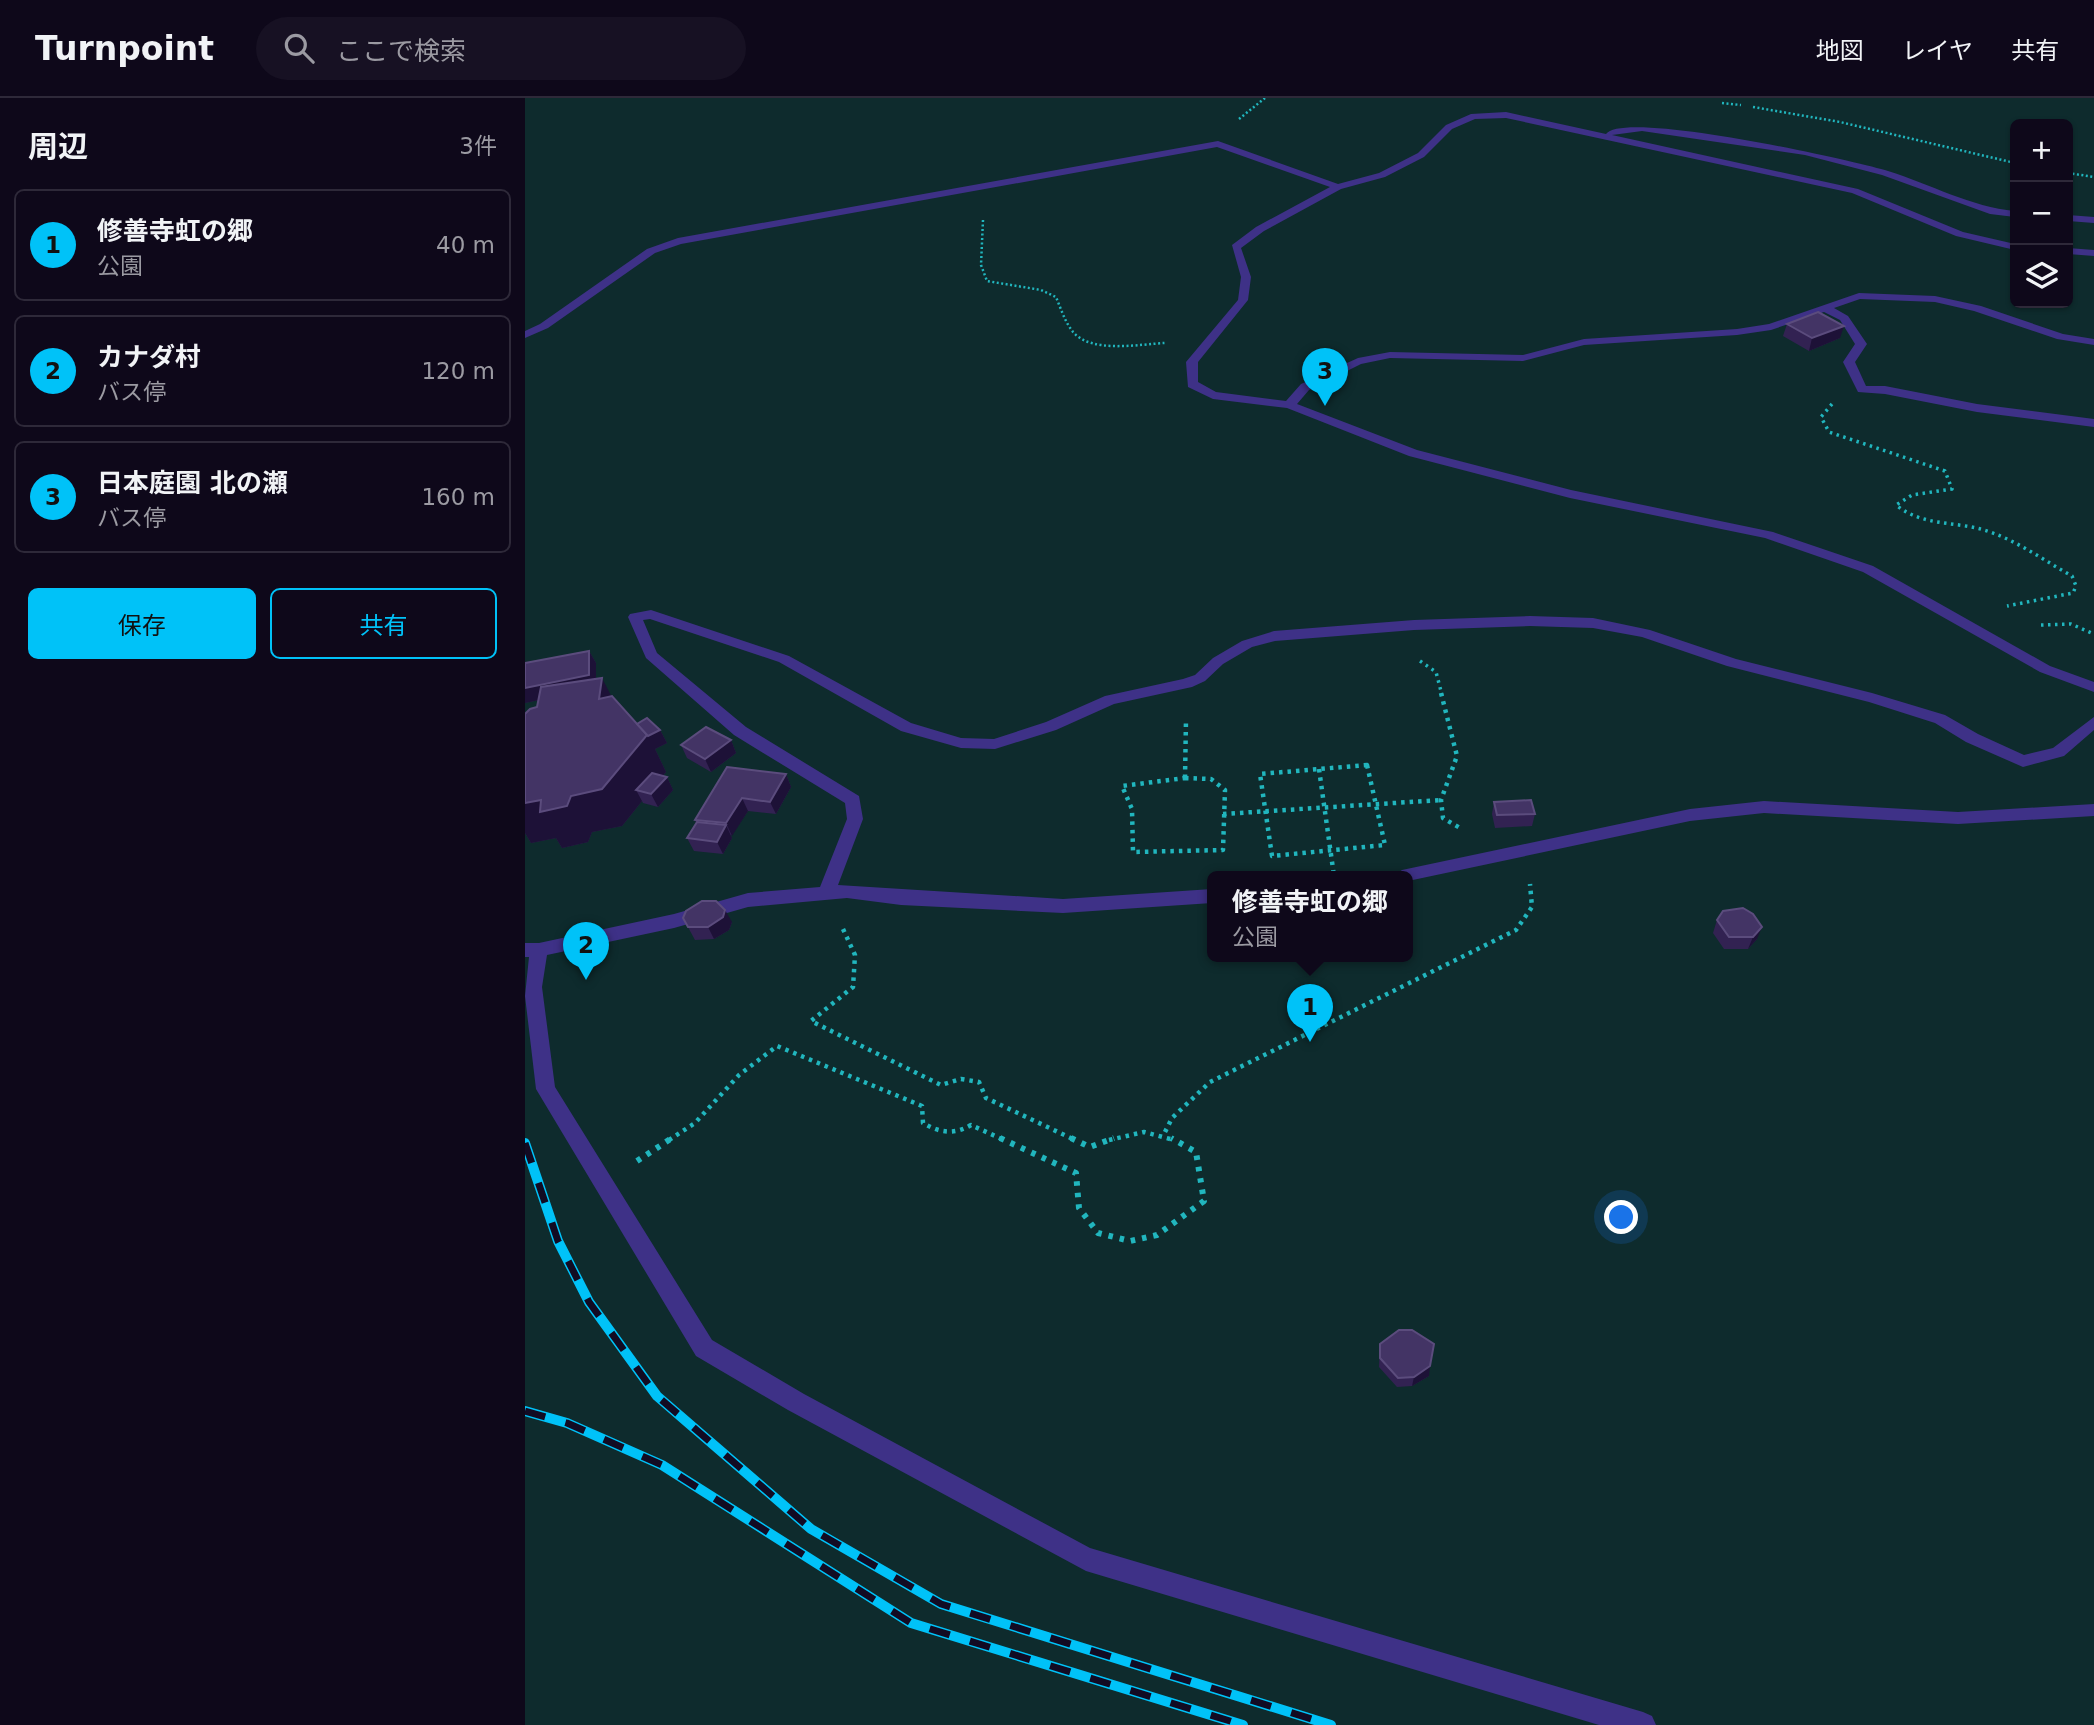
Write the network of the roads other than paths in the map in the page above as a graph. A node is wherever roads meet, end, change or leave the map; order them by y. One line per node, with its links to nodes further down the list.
1 (1603, 135): 2 (street); 3 (street); 6 (street)
2 (1338, 187): 10 (street); 12 (street)
3 (2010, 214)
4 (2073, 218): 5 (street)
5 (2094, 220)
6 (2010, 246)
7 (2073, 251): 8 (street)
8 (2094, 253)
9 (1825, 308): 11 (street); 12 (street); 13 (street)
10 (525, 335)
11 (2094, 342)
12 (1289, 405): 14 (street)
13 (2094, 423)
14 (2094, 687)
15 (2094, 722): 18 (street)
16 (2094, 810): 17 (street)
17 (1413, 874)
18 (827, 893): 19 (street); 20 (street)
19 (1207, 897)
20 (532, 950): 21 (street)
21 (1643, 1725)

